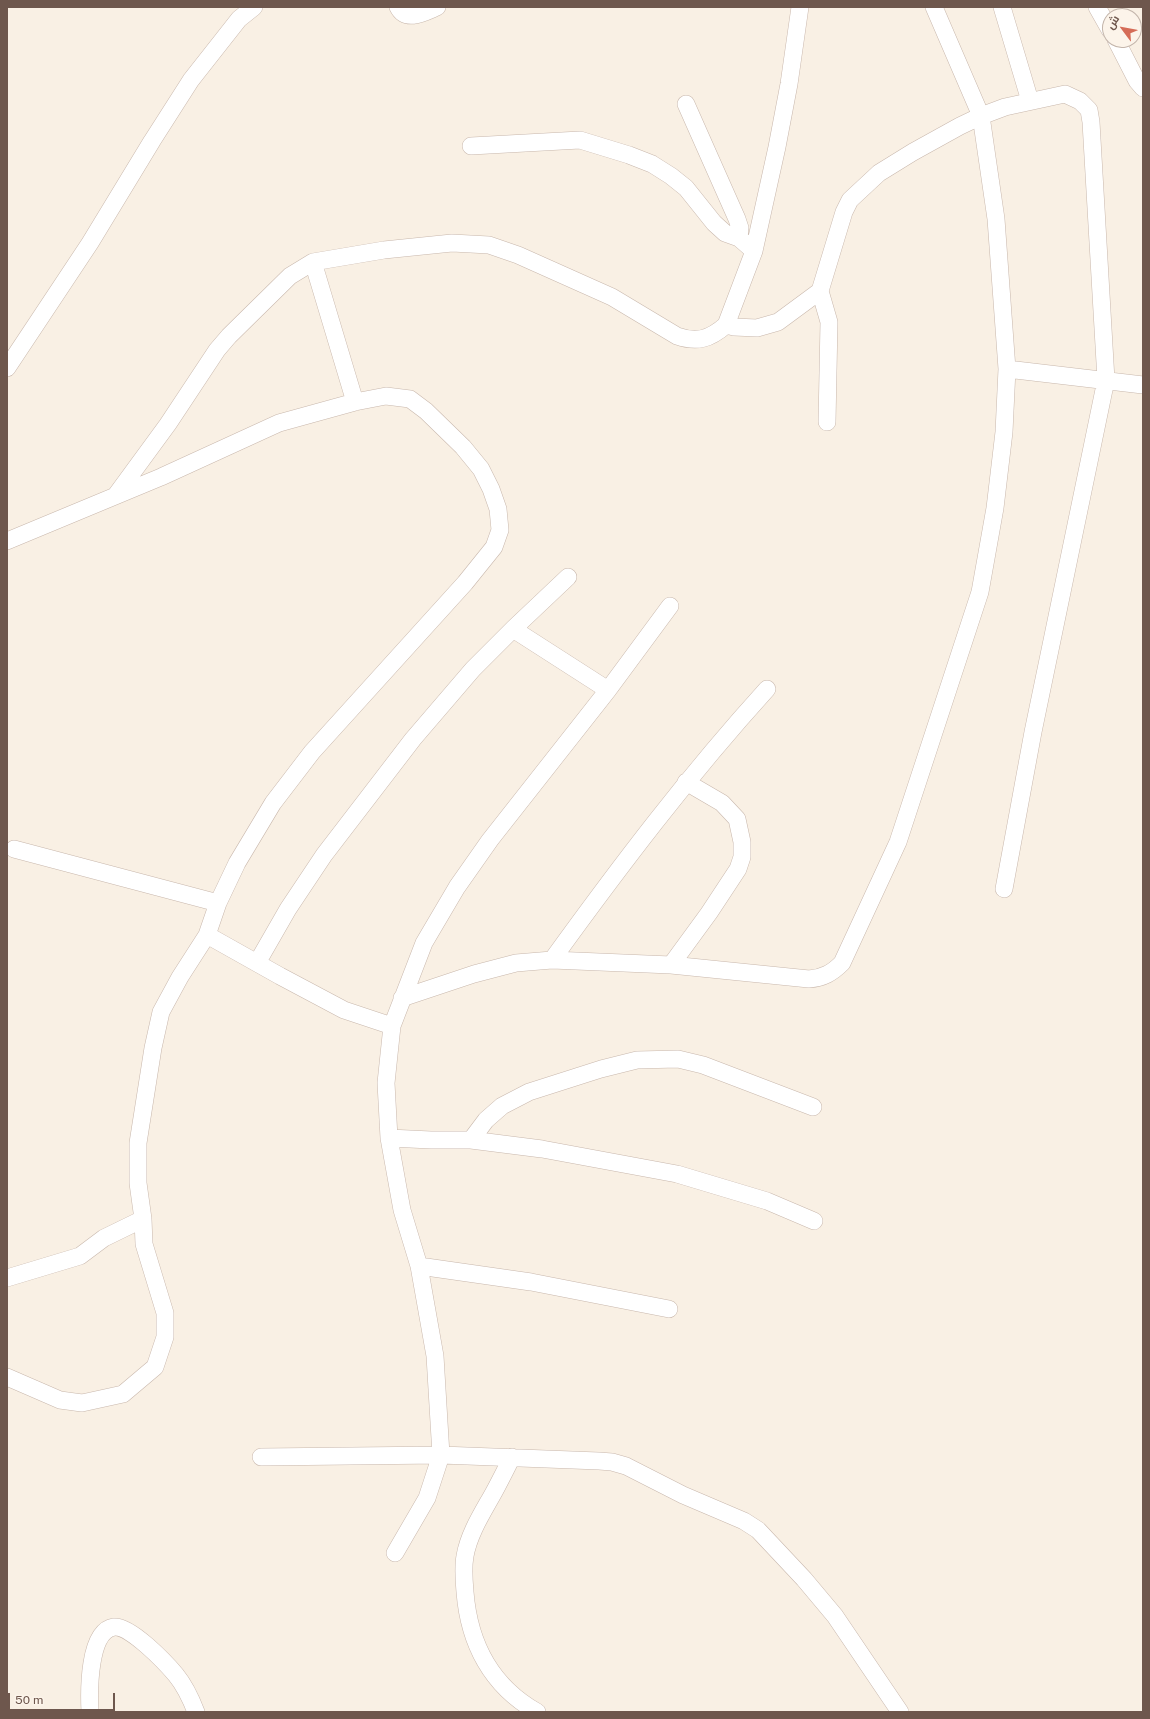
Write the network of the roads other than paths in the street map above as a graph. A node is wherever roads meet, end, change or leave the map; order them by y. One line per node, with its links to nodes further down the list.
1 (254, 7): 20 (street)
2 (398, 7): 3 (street)
3 (437, 7)
4 (800, 7): 16 (street)
5 (934, 7): 13 (street)
6 (1002, 7): 11 (street)
7 (1097, 7): 8 (street)
8 (1102, 16)
9 (1120, 48): 10 (street)
10 (1143, 88)
11 (1030, 100): 13 (street); 22 (street)
12 (686, 104): 15 (street)
13 (981, 116): 18 (street); 21 (street)
14 (471, 146): 15 (street)
15 (739, 238): 16 (street)
16 (754, 251): 19 (street)
17 (313, 262): 19 (street); 24 (street); 26 (street)
18 (820, 291): 19 (street); 25 (street)
19 (726, 325)
20 (7, 368)
21 (1007, 369): 22 (street); 40 (street)
22 (1106, 380): 23 (street); 35 (street)
23 (1143, 385)
24 (355, 402): 26 (street); 36 (street)
25 (827, 422)
26 (116, 494): 27 (street)
27 (7, 541)
28 (568, 577): 30 (street)
29 (670, 606): 32 (street)
30 (513, 629): 32 (street); 39 (street)
31 (767, 689): 33 (street)
32 (608, 690): 41 (street)
33 (686, 782): 38 (street); 40 (street)
34 (14, 849): 36 (street)
35 (1004, 890)
36 (218, 904): 37 (street)
37 (207, 935): 39 (street); 46 (street)
38 (552, 960): 40 (street); 41 (street)
39 (257, 964): 42 (street)
40 (671, 965)
41 (402, 998): 42 (street)
42 (392, 1026): 44 (street)
43 (814, 1107): 45 (street)
44 (389, 1138): 45 (street); 48 (street)
45 (471, 1140): 47 (street)
46 (143, 1219): 49 (street); 51 (street)
47 (814, 1221)
48 (418, 1266): 50 (street); 52 (street)
49 (7, 1278)
50 (669, 1309)
51 (7, 1377)
52 (441, 1455): 53 (street); 54 (street); 55 (street)
53 (261, 1457)
54 (512, 1457): 58 (street); 59 (street)
55 (395, 1553)
56 (90, 1712): 57 (street)
57 (196, 1712)
58 (537, 1712)
59 (900, 1712)

